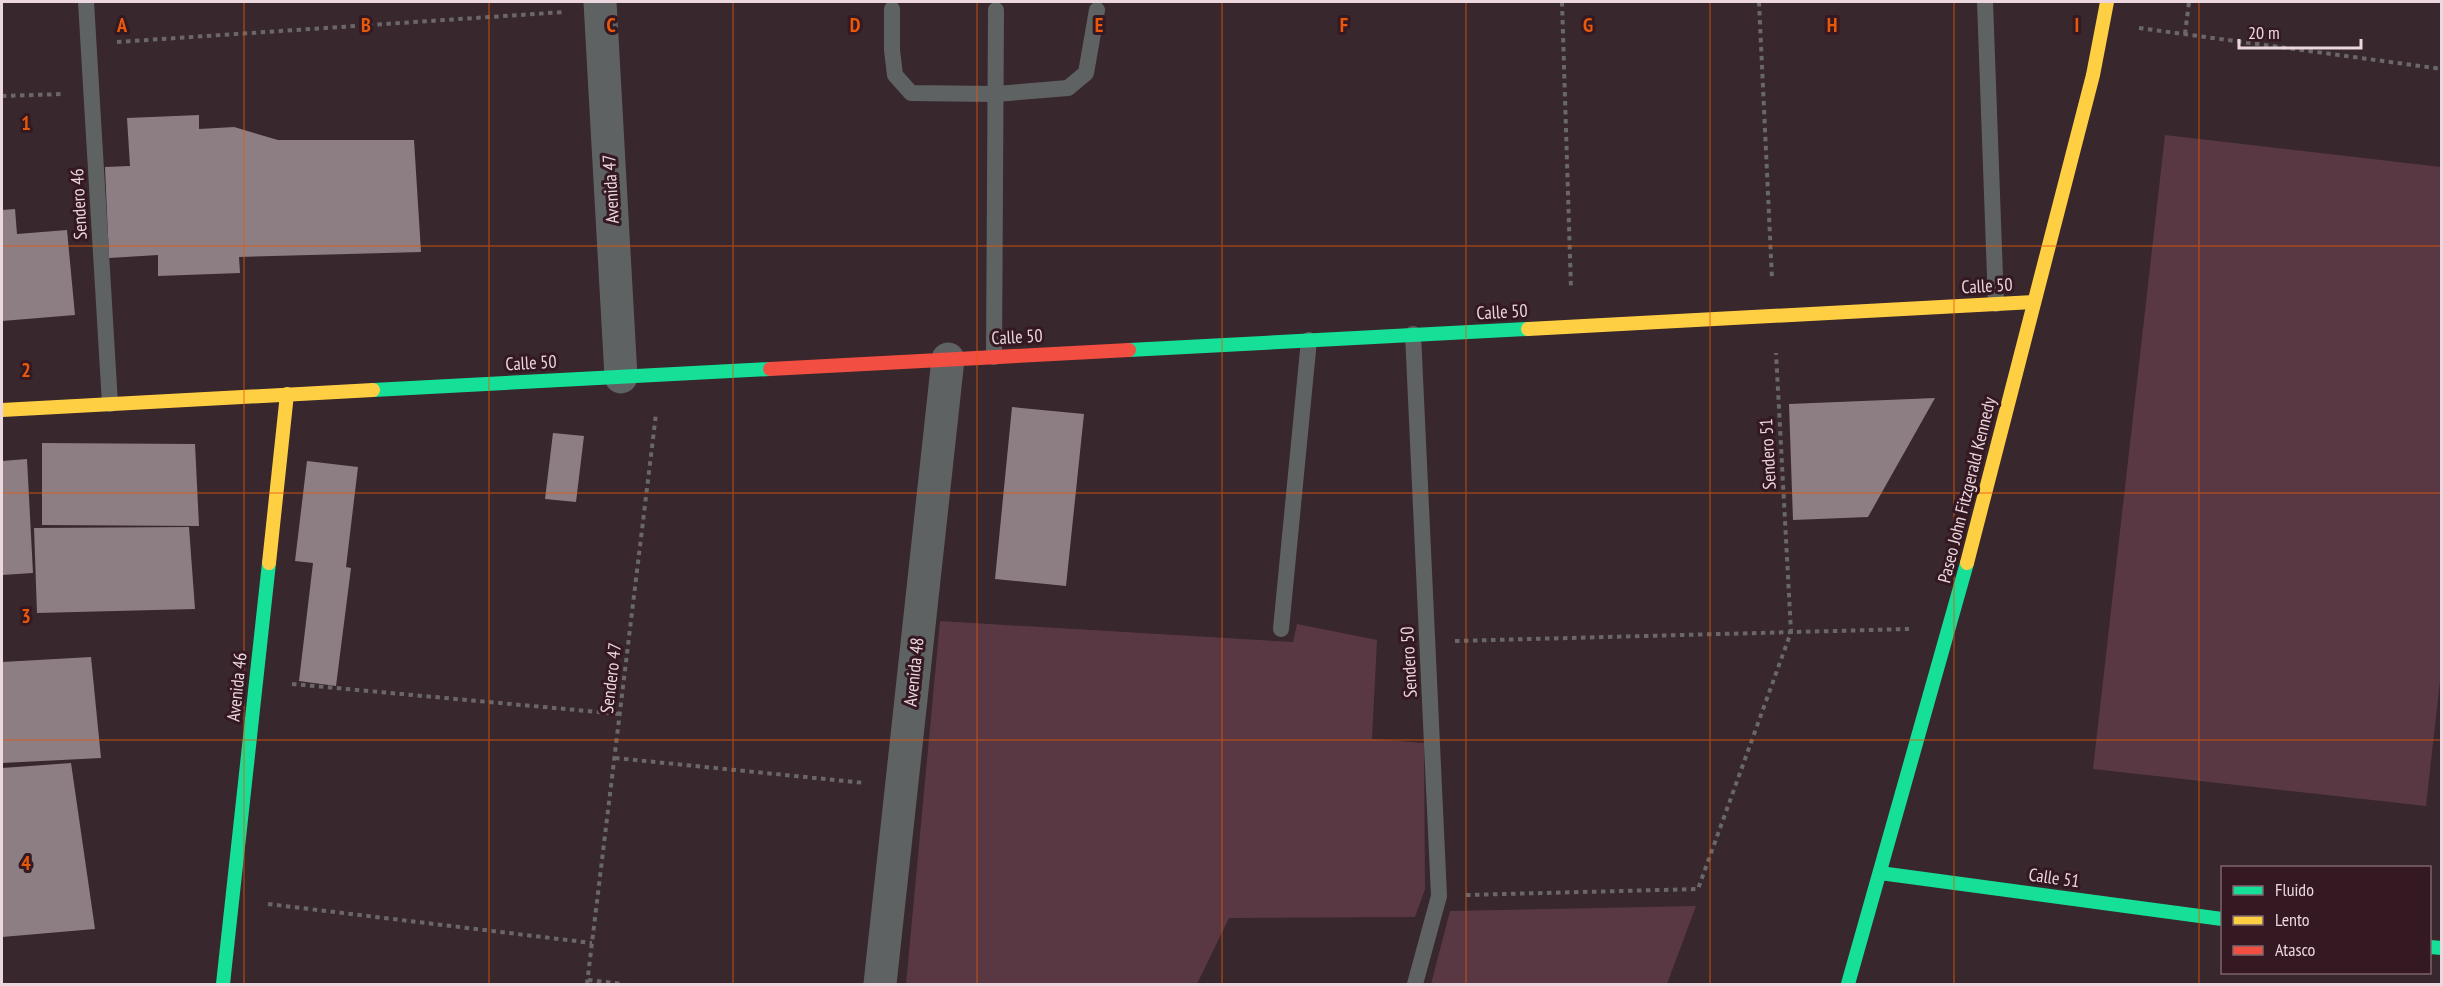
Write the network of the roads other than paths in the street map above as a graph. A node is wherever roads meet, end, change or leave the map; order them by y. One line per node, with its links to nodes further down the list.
1 (87, 2): 17 (lane, Sendero 46)
2 (1985, 2): 10 (lane)
3 (2107, 2): 9 (street, Paseo John Fitzgerald Kennedy)
4 (601, 6): 15 (street, Avenida 47)
5 (892, 9): 8 (lane)
6 (996, 10): 8 (lane)
7 (1097, 10): 8 (lane)
8 (996, 94): 13 (lane)
9 (2034, 302): 10 (street, Calle 50); 20 (street, Paseo John Fitzgerald Kennedy)
10 (1996, 304): 11 (street, Calle 50)
11 (1413, 334): 12 (street, Calle 50); 24 (lane, Sendero 50)
12 (1309, 340): 13 (street, Calle 50); 19 (lane)
13 (994, 357): 14 (street, Calle 50)
14 (948, 359): 15 (street, Calle 50); 23 (street, Avenida 48)
15 (621, 377): 16 (street, Calle 50)
16 (287, 394): 17 (street, Calle 50); 22 (street, Avenida 46)
17 (110, 404): 18 (street, Calle 50)
18 (2, 410)
19 (1281, 630)
20 (1880, 873): 21 (street, Calle 51); 25 (street, Paseo John Fitzgerald Kennedy)
21 (2221, 919)
22 (223, 984)
23 (880, 984)
24 (1415, 984)
25 (1848, 984)

